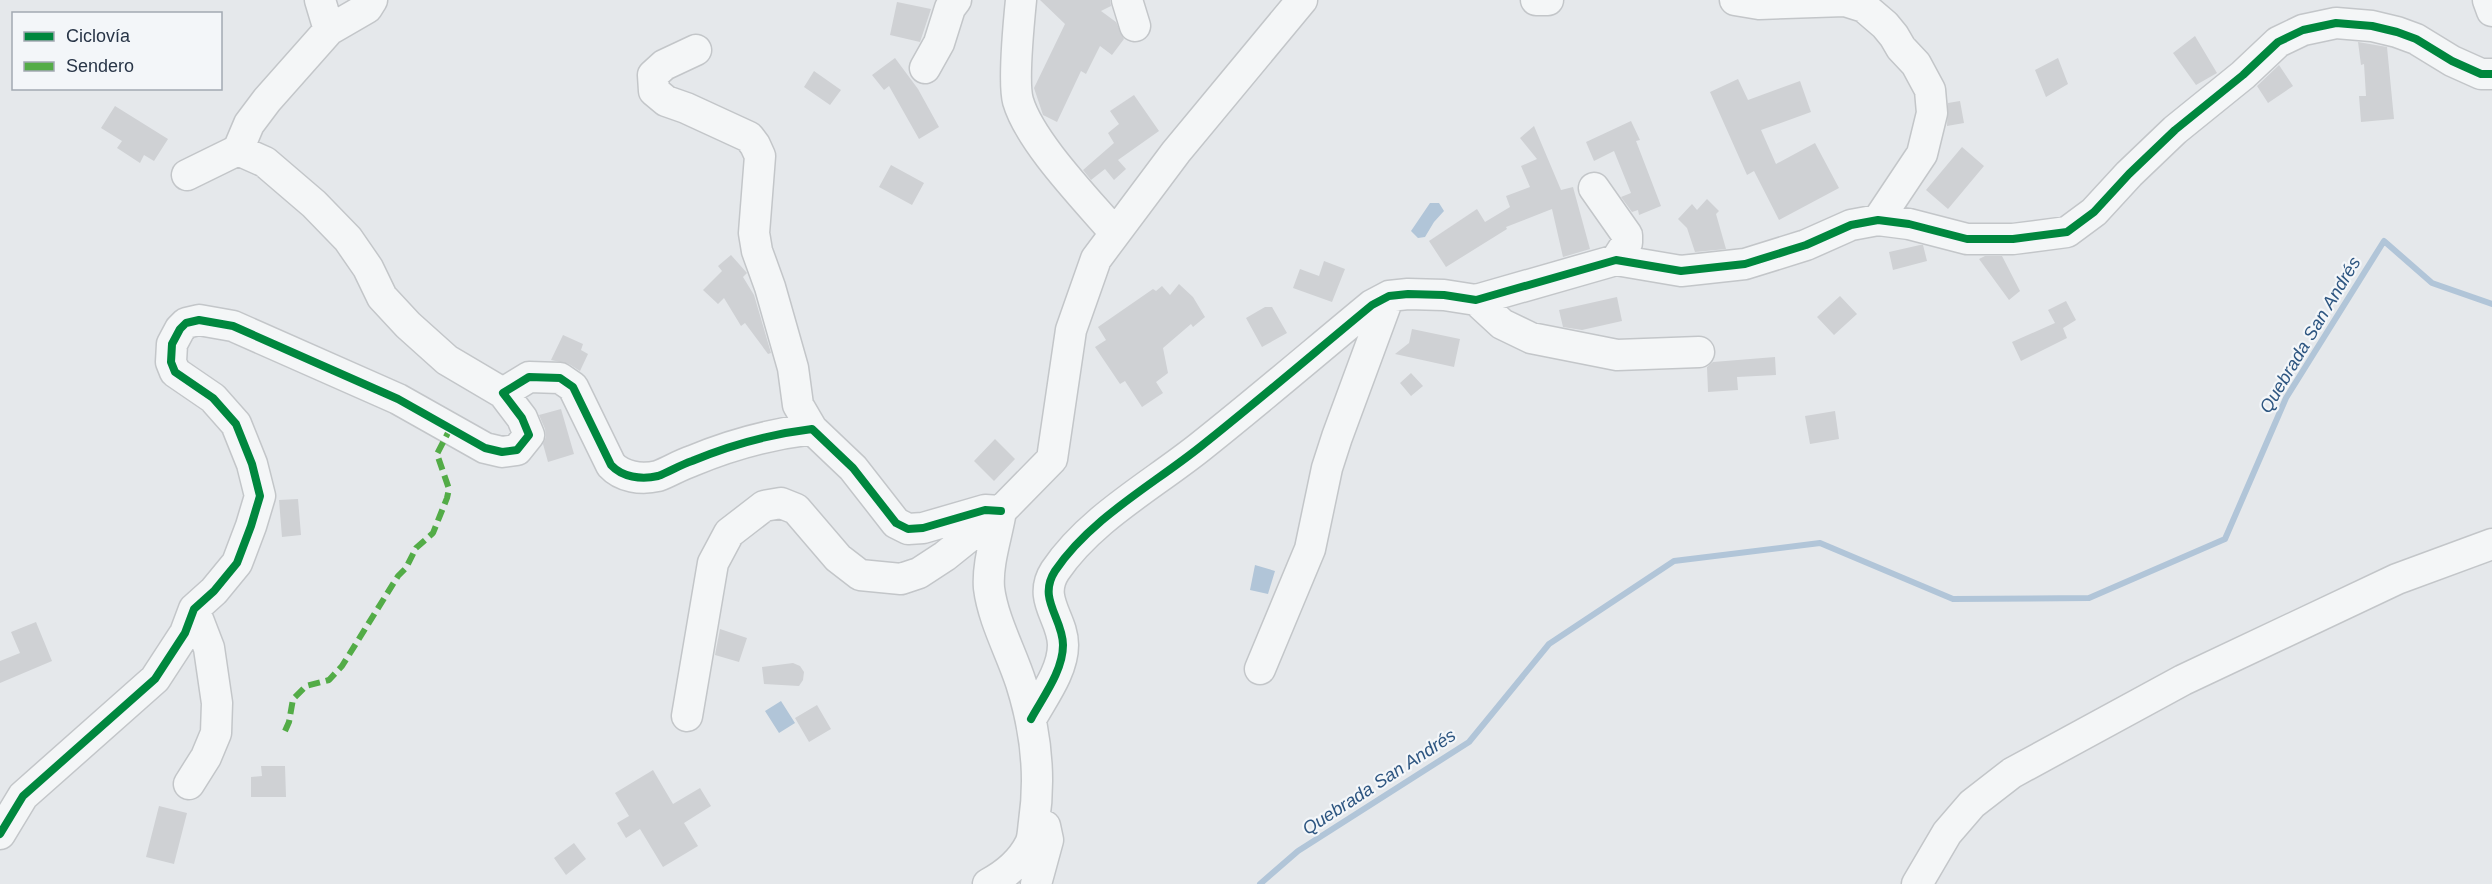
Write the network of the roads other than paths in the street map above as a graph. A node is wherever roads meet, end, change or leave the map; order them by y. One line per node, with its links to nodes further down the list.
1 (320, 0): 11 (street)
2 (372, 0): 11 (street)
3 (956, 0): 13 (street)
4 (1021, 0): 19 (street)
5 (1302, 0): 19 (street)
6 (1536, 0): 7 (street)
7 (1548, 0)
8 (1735, 0): 18 (street)
9 (2488, 0): 10 (street)
10 (2492, 11)
11 (329, 30): 15 (street)
12 (696, 50): 25 (street)
13 (925, 68)
14 (2492, 74): 18 (street)
15 (238, 150): 16 (street); 24 (street)
16 (187, 175)
17 (1594, 188): 20 (street)
18 (1878, 220): 20 (street)
19 (1115, 233): 26 (street)
20 (1617, 260): 22 (street)
21 (1389, 296): 22 (street); 29 (street); 31 (street)
22 (1476, 300): 23 (street)
23 (1699, 352)
24 (502, 393): 25 (street); 28 (street)
25 (812, 429): 26 (street)
26 (1001, 512): 30 (street); 31 (street)
27 (2492, 544): 37 (street)
28 (194, 609): 32 (street); 34 (street)
29 (1260, 669)
30 (687, 716)
31 (1031, 719): 33 (street)
32 (189, 784)
33 (1038, 794): 35 (street); 36 (street)
34 (0, 834)
35 (988, 884)
36 (1036, 884)
37 (1917, 884)

